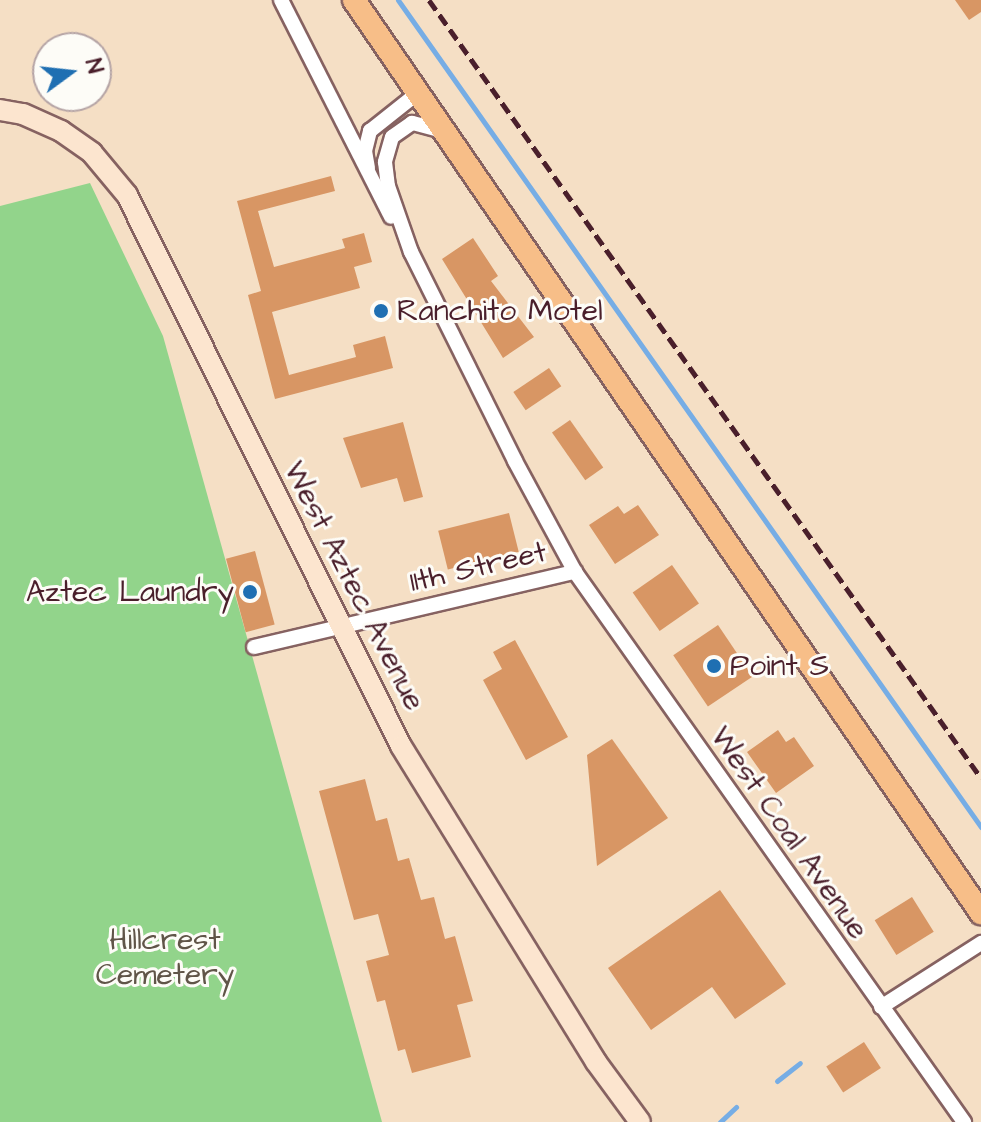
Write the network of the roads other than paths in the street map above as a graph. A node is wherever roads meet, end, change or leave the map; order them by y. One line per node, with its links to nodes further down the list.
1 (281, 0): 6 (street)
2 (354, 0): 3 (main road)
3 (418, 93): 5 (main road); 6 (street)
4 (0, 110): 9 (main road, West Aztec Avenue)
5 (448, 136): 7 (street); 11 (main road)
6 (370, 179): 7 (street)
7 (411, 252): 8 (street, West Coal Avenue)
8 (575, 572): 9 (street, 11th Street); 13 (street, West Coal Avenue)
9 (341, 626): 10 (street, 11th Street); 14 (main road, West Aztec Avenue)
10 (254, 647)
11 (981, 913)
12 (981, 943): 13 (street)
13 (881, 1007): 15 (street, West Coal Avenue)
14 (640, 1122)
15 (964, 1122)

